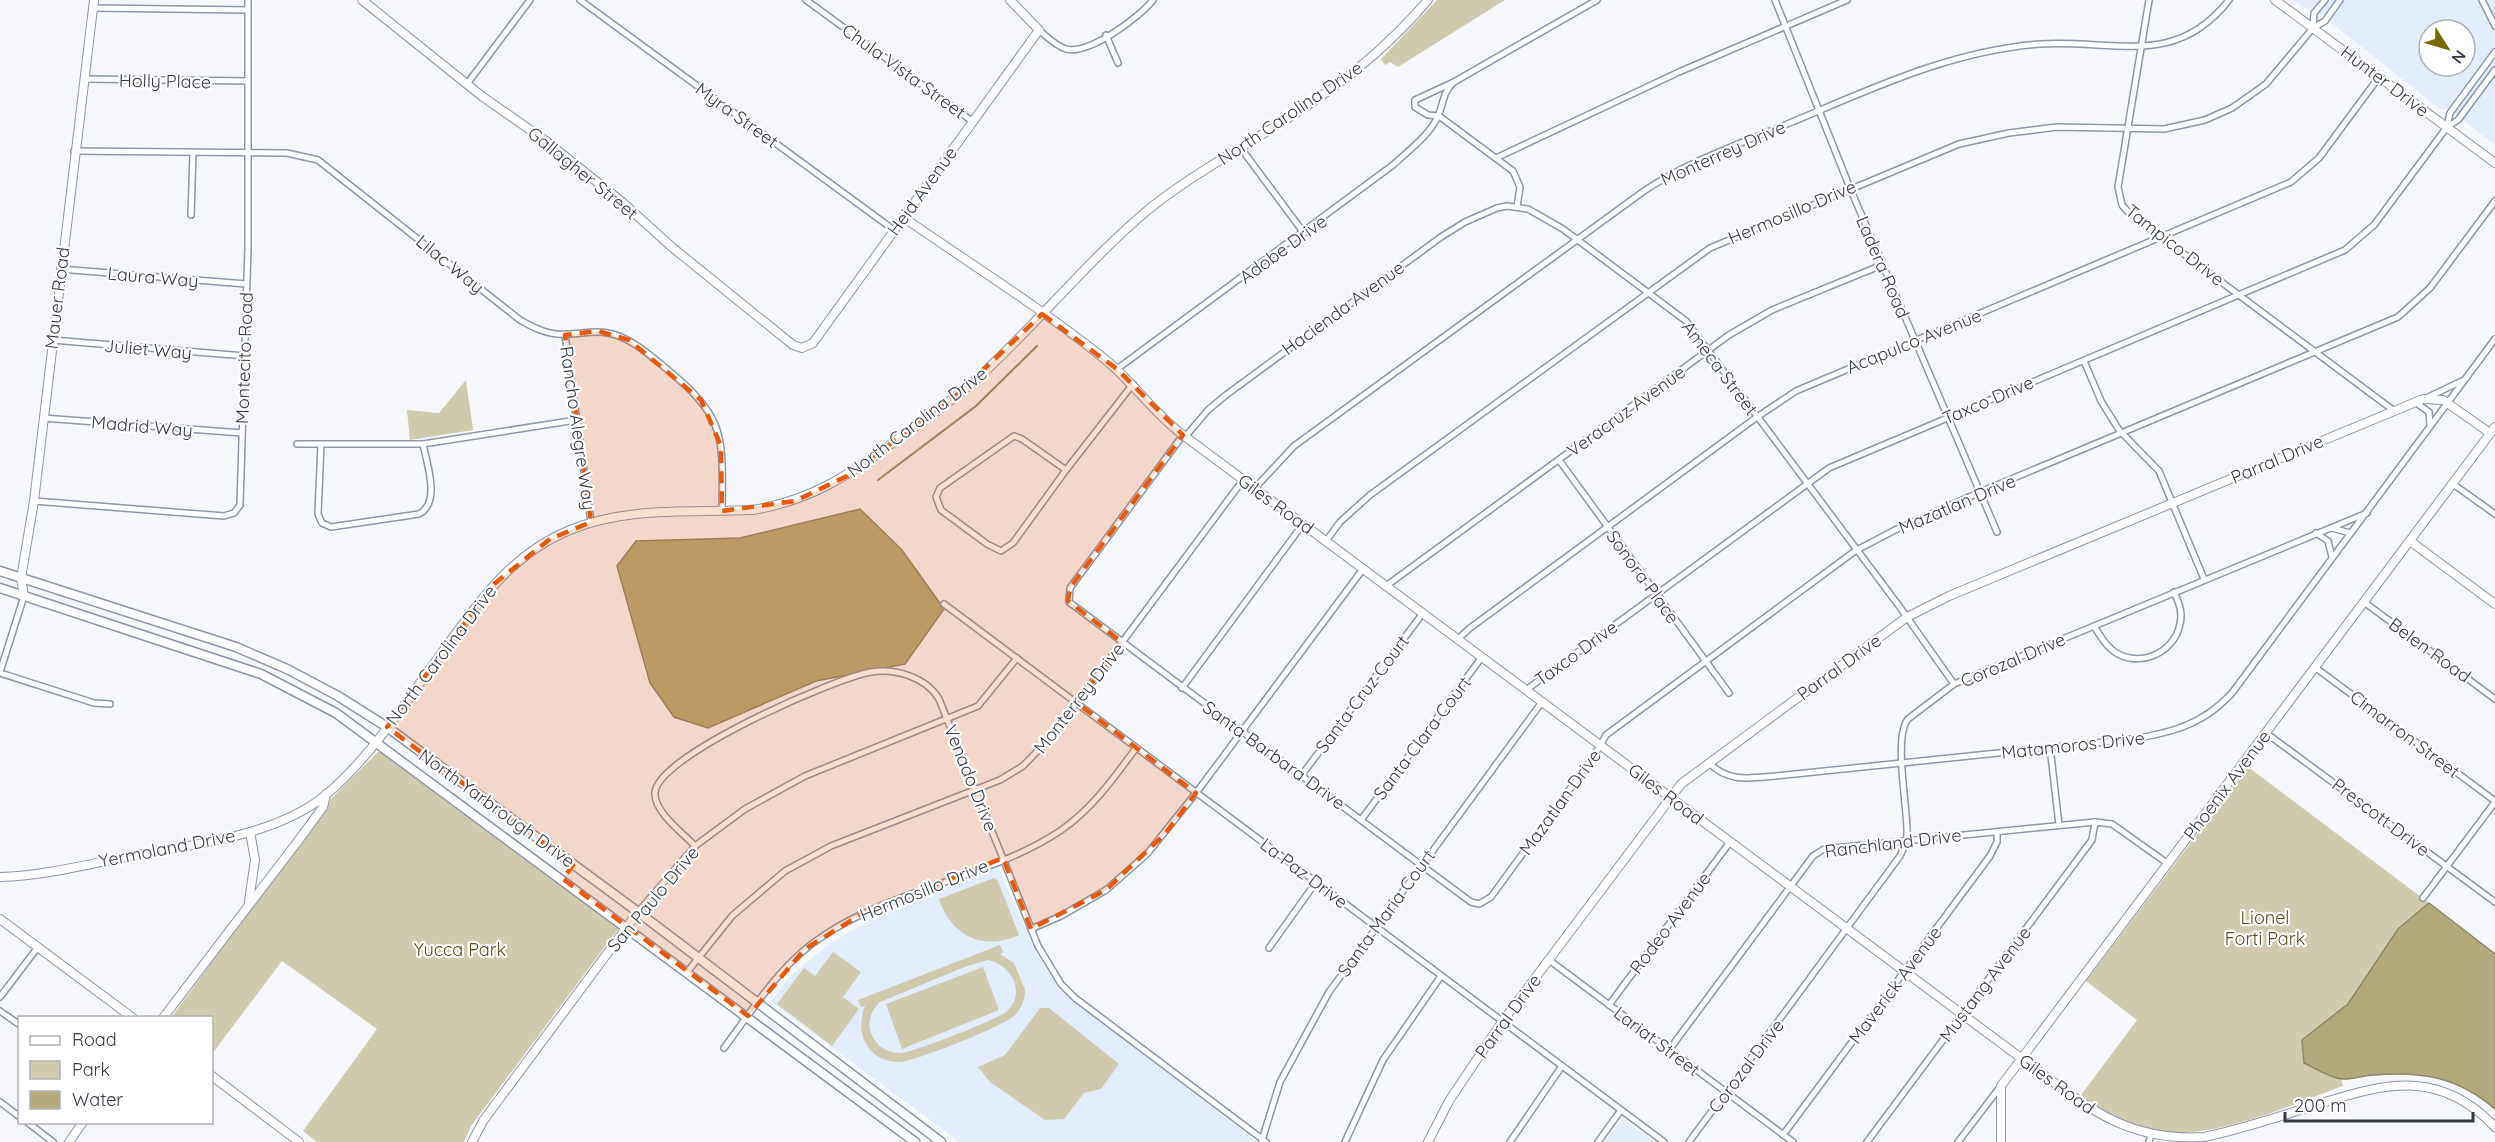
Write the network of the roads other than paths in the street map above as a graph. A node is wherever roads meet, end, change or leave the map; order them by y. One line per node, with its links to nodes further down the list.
1 (248, 0): 19 (street, Montecito Road)
2 (362, 0): 33 (street, Gallagher Street)
3 (530, 0): 33 (street)
4 (580, 0): 50 (street, Myra Street)
5 (806, 0): 36 (street, Chula Vista Street)
6 (1010, 0): 23 (street)
7 (1153, 0): 24 (street)
8 (1428, 0): 39 (street, North Carolina Drive)
9 (1597, 0): 32 (street)
10 (1776, 0): 20 (street, Ladera Road)
11 (1846, 0): 20 (street)
12 (2149, 0): 25 (street, Tampico Drive)
13 (2229, 0): 25 (street, Monterrey Drive)
14 (2275, 0): 22 (street, Hunter Drive)
15 (2325, 0): 22 (street)
16 (2340, 0): 22 (street)
17 (2482, 0): 21 (street)
18 (94, 4): 19 (street); 30 (street, Mauer Road)
19 (248, 10): 31 (street, Montecito Road)
20 (1785, 26): 34 (street, Ladera Road); 43 (street)
21 (2495, 26)
22 (2313, 27): 29 (street, Hunter Drive); 38 (street, Hermosillo Drive)
23 (1040, 30): 24 (street); 36 (street, Heid Avenue)
24 (1106, 35): 27 (street)
25 (2141, 47): 34 (street, Monterrey Drive); 38 (street, Tampico Drive)
26 (2495, 52): 37 (street)
27 (1118, 63)
28 (2495, 70): 37 (street)
29 (2379, 77): 37 (street, Hunter Drive); 52 (street, Acapulco Avenue)
30 (84, 79): 31 (street, Holly Place); 40 (street, Mauer Road)
31 (247, 81): 42 (street, Montecito Road)
32 (1454, 82): 35 (street, Adobe Drive); 35 (street)
33 (467, 84): 64 (street, Gallagher Street)
34 (1818, 111): 45 (street, Ladera Road); 53 (street, Monterrey Drive)
35 (1438, 116): 43 (street); 51 (street, Adobe Drive)
36 (972, 121): 49 (street, Heid Avenue)
37 (2446, 127): 44 (street, Hunter Drive); 58 (street, Taxco Drive)
38 (2127, 130): 45 (street, Hermosillo Drive); 52 (street, Tampico Drive)
39 (1240, 147): 51 (street); 59 (street, North Carolina Drive)
40 (74, 151): 41 (street, Lilac Way); 55 (street, Mauer Road)
41 (193, 153): 42 (street, Lilac Way); 48 (street)
42 (248, 153): 56 (street, Montecito Road); 60 (street, Lilac Way)
43 (1497, 158): 47 (street)
44 (2495, 163)
45 (1850, 188): 54 (street, Ladera Road); 57 (street, Hermosillo Drive)
46 (2495, 201): 66 (street, Mazatlan Drive)
47 (1517, 207): 53 (street, Ameca Street); 83 (street, Hacienda Avenue)
48 (191, 215)
49 (903, 217): 50 (street, Heid Avenue); 59 (street, Giles Road)
50 (894, 230): 64 (street, Heid Avenue)
51 (1304, 233): 69 (street, Adobe Drive)
52 (2159, 236): 58 (street, Tampico Drive); 63 (street, Acapulco Avenue)
53 (1577, 240): 57 (street, Ameca Street); 92 (street, Monterrey Drive)
54 (1882, 265): 63 (street, Ladera Road); 65 (street, Veracruz Avenue)
55 (60, 269): 56 (street, Laura Way); 62 (street, Mauer Road)
56 (246, 284): 67 (street, Montecito Road)
57 (1648, 292): 65 (street, Ameca Street); 106 (street, Hermosillo Drive)
58 (2240, 296): 66 (street, Tampico Drive); 68 (street, Taxco Drive)
59 (1042, 314): 69 (street, Giles Road); 96 (street, North Carolina Drive)
60 (566, 335): 78 (street, Rancho Alegre Way); 96 (street, Lilac Way)
61 (2495, 339): 70 (street, Matamoros Drive)
62 (51, 340): 67 (street, Juliet Way); 77 (street, Mauer Road)
63 (1915, 341): 75 (street, Acapulco Avenue); 76 (street, Ladera Road)
64 (802, 348)
65 (1708, 350): 75 (street, Ameca Street); 87 (street, Veracruz Avenue)
66 (2317, 352): 74 (street, Tampico Drive); 82 (street, Mazatlan Drive)
67 (245, 356): 81 (street, Montecito Road)
68 (2084, 361): 76 (street, Taxco Drive); 82 (street)
69 (1117, 369): 71 (street, Giles Road)
70 (2466, 379): 72 (street, Parral Drive); 73 (street, Matamoros Drive)
71 (1133, 384): 83 (street, Giles Road); 88 (street)
72 (2419, 400): 73 (street, Parral Drive); 74 (street, Parral Drive); 79 (street)
73 (2447, 402): 79 (street, Matamoros Drive); 80 (street)
74 (2393, 410): 95 (street, Parral Drive)
75 (1757, 417): 90 (street, Ameca Street); 101 (street, Acapulco Avenue)
76 (1947, 417): 90 (street, Taxco Drive); 93 (street, Ladera Road)
77 (43, 418): 81 (street, Madrid Way); 94 (street, Mauer Road)
78 (576, 420): 86 (street); 99 (street, Rancho Alegre Way)
79 (2428, 429): 97 (street, Matamoros Drive)
80 (2493, 430): 91 (street, Phoenix Avenue)
81 (242, 433): 94 (street, Montecito Road)
82 (2122, 435): 93 (street, Mazatlan Drive); 95 (street)
83 (1184, 436): 89 (street, Giles Road); 119 (street, Hacienda Avenue)
84 (297, 444): 85 (street)
85 (321, 444): 86 (street); 86 (street)
86 (423, 444)
87 (1558, 460): 101 (street, Sonora Place); 114 (street, Veracruz Avenue)
88 (1066, 470): 88 (street)
89 (1243, 480): 92 (street, Giles Road); 127 (street, Monterrey Drive)
90 (1807, 483): 108 (street, Ameca Street); 117 (street, Taxco Drive)
91 (2453, 483): 98 (street); 107 (street, Phoenix Avenue)
92 (1255, 488): 100 (street, Giles Road)
93 (1978, 493): 103 (street, Ladera Road); 108 (street, Mazatlan Drive)
94 (34, 501): 112 (street, Mauer Road)
95 (2172, 503): 113 (street); 124 (street, Parral Drive)
96 (722, 511): 99 (street, North Carolina Drive)
97 (2367, 513): 102 (street, Corozal Drive); 105 (street, Matamoros Drive)
98 (2495, 514)
99 (591, 522): 144 (street, North Carolina Drive)
100 (1303, 524): 106 (street, Giles Road); 136 (street)
101 (1607, 527): 117 (street, Sonora Place); 126 (street, Acapulco Avenue)
102 (2328, 528): 104 (street, Corozal Drive); 105 (street)
103 (1997, 532)
104 (2316, 533): 109 (street); 113 (street, Corozal Drive)
105 (2350, 534): 109 (street, Matamoros Drive)
106 (1326, 541): 110 (street, Giles Road)
107 (2410, 541): 120 (street, Phoenix Avenue); 122 (street)
108 (1856, 551): 124 (street, Ameca Street); 130 (street, Mazatlan Drive)
109 (2331, 560): 149 (street, Matamoros Drive)
110 (1363, 568): 114 (street, Giles Road); 145 (street)
111 (0, 571): 112 (main road, North Yarbrough Drive)
112 (21, 578): 118 (street, Mauer Road); 132 (main road, North Yarbrough Drive)
113 (2204, 579): 116 (street, Corozal Drive)
114 (1386, 586): 123 (street, Giles Road)
115 (0, 588): 118 (main road, North Yarbrough Drive)
116 (2174, 592): 125 (street, Corozal Drive); 125 (street)
117 (1656, 594): 130 (street, Sonora Place); 137 (street, Taxco Drive)
118 (24, 596): 133 (street); 135 (main road, North Yarbrough Drive)
119 (1068, 598): 127 (street, Santa Barbara Drive)
120 (2364, 602): 131 (street, Phoenix Avenue); 139 (street, Belen Road)
121 (944, 604): 129 (street, La Paz Drive)
122 (2495, 604)
123 (1423, 613): 126 (street, Giles Road); 153 (street, Santa Cruz Court)
124 (1907, 617): 134 (street, Ameca Street); 151 (street, Parral Drive)
125 (2094, 626): 134 (street, Corozal Drive)
126 (1458, 639): 128 (street, Giles Road)
127 (1122, 642): 136 (street, Santa Barbara Drive); 141 (street, Monterrey Drive)
128 (1482, 657): 137 (street, Giles Road); 159 (street, Santa Clara Court)
129 (1017, 658): 141 (street, La Paz Drive); 143 (street, San Paulo Drive)
130 (1705, 661): 138 (street, Sonora Place); 148 (street, Mazatlan Drive)
131 (2316, 668): 146 (street, Phoenix Avenue); 158 (street, Cimarron Street)
132 (291, 671): 135 (main road); 144 (main road, North Yarbrough Drive)
133 (0, 672): 142 (street)
134 (1954, 684): 152 (street, Corozal Drive)
135 (285, 686): 147 (main road, North Yarbrough Drive)
136 (1182, 687): 145 (street, Santa Barbara Drive)
137 (1526, 690): 140 (street, Giles Road)
138 (1729, 693)
139 (2495, 699)
140 (1542, 702): 148 (street, Giles Road); 170 (street, Santa Maria Court)
141 (1077, 703): 150 (street, La Paz Drive); 154 (street, Monterrey Drive)
142 (110, 704)
143 (948, 720): 154 (street, Venado Drive); 166 (street, San Paulo Drive); 166 (street, Venado Drive)
144 (387, 727): 147 (street, North Carolina Drive); 169 (main road, North Yarbrough Drive)
145 (1242, 732): 153 (street, Santa Barbara Drive); 155 (street)
146 (2266, 733): 168 (street, Phoenix Avenue); 171 (street, Prescott Drive)
147 (376, 741): 156 (street, North Carolina Drive); 173 (main road, North Yarbrough Drive)
148 (1600, 745): 157 (street, Giles Road); 179 (street, Mazatlan Drive)
149 (2050, 747): 152 (street, Matamoros Drive); 161 (street)
150 (1136, 748): 155 (street, La Paz Drive); 167 (street, Hermosillo Drive)
151 (1709, 763): 152 (street, Matamoros Drive); 157 (street, Parral Drive)
152 (1902, 764): 164 (street, Corozal Drive)
153 (1301, 776): 159 (street, Santa Barbara Drive)
154 (975, 789): 167 (street, Venado Drive); 188 (street, Monterrey Drive)
155 (1196, 793): 174 (street, La Paz Drive); 185 (street)
156 (326, 794): 162 (street, Yermoland Drive); 178 (street)
157 (1671, 797): 165 (street, Giles Road); 189 (street, Parral Drive)
158 (2495, 801): 171 (street)
159 (1361, 820): 170 (street, Santa Barbara Drive)
160 (2095, 822): 161 (street, Ranchland Drive); 168 (street, Ranchland Drive); 197 (street, Mustang Avenue)
161 (2059, 825): 163 (street, Ranchland Drive)
162 (250, 832): 172 (street, Yermoland Drive); 178 (street)
163 (1996, 832): 164 (street, Ranchland Drive); 191 (street, Maverick Avenue)
164 (1906, 841): 175 (street, Ranchland Drive); 184 (street, Corozal Drive)
165 (1730, 842): 175 (street, Giles Road); 195 (street, Rodeo Avenue)
166 (695, 846): 180 (street, San Paulo Drive)
167 (1003, 858): 185 (street, Venado Drive); 194 (street, Hermosillo Drive)
168 (2167, 863): 205 (street, Phoenix Avenue)
169 (573, 865): 173 (main road); 180 (main road, North Yarbrough Drive)
170 (1421, 865): 179 (street, Santa Barbara Drive); 183 (street, Santa Maria Court)
171 (2447, 866): 176 (street); 177 (street, Prescott Drive)
172 (0, 878)
173 (563, 879): 182 (main road, North Yarbrough Drive)
174 (1316, 882): 183 (street, La Paz Drive); 187 (street)
175 (1790, 886): 184 (street, Giles Road); 204 (street, Ranchland Drive)
176 (2424, 898)
177 (2495, 902)
178 (249, 903): 199 (street)
179 (1484, 903)
180 (638, 912): 182 (street, San Paulo Drive); 188 (main road, North Yarbrough Drive)
181 (0, 919): 186 (street)
182 (627, 927): 190 (main road, North Yarbrough Drive); 222 (street, San Paulo Drive)
183 (1376, 927): 192 (street, La Paz Drive); 218 (street, Santa Maria Court)
184 (1848, 928): 191 (street, Giles Road); 209 (street, Corozal Drive)
185 (1031, 929): 218 (street, Venado Drive)
186 (38, 947): 193 (street); 198 (street)
187 (1269, 948)
188 (698, 958): 190 (street, Monterrey Drive); 194 (main road, North Yarbrough Drive)
189 (1549, 960): 195 (street, Lariat Street); 201 (street, Parral Drive)
190 (688, 971): 200 (main road, North Yarbrough Drive)
191 (1905, 972): 197 (street, Giles Road); 216 (street, Maverick Avenue)
192 (1441, 976): 201 (street, La Paz Drive); 225 (street)
193 (0, 997)
194 (757, 1003): 200 (street, Hermosillo Drive); 224 (main road, North Yarbrough Drive)
195 (1609, 1005): 204 (street, Lariat Street)
196 (0, 1011): 202 (street)
197 (1962, 1013): 205 (street, Giles Road); 232 (street, Mustang Avenue)
198 (132, 1016)
199 (164, 1016)
200 (748, 1016): 203 (street, Hermosillo Drive); 223 (main road, North Yarbrough Drive)
201 (1502, 1022): 206 (street, La Paz Drive); 226 (street, Parral Drive)
202 (18, 1024)
203 (724, 1048)
204 (1669, 1050): 209 (street, Lariat Street)
205 (2021, 1058): 208 (street, Phoenix Avenue); 217 (street, Giles Road)
206 (1562, 1066): 211 (street, La Paz Drive); 227 (street)
207 (213, 1077): 221 (street)
208 (2001, 1086): 233 (street, Phoenix Avenue); 234 (street)
209 (1726, 1093): 216 (street, Lariat Street); 230 (street, Corozal Drive)
210 (0, 1102): 212 (street)
211 (1621, 1110): 228 (street); 229 (street, La Paz Drive)
212 (18, 1115)
213 (30, 1124): 219 (street)
214 (82, 1124): 220 (street)
215 (2495, 1127): 217 (street, Giles Road)
216 (1783, 1135): 231 (street, Lariat Street)
217 (2150, 1139)
218 (1263, 1141)
219 (53, 1142)
220 (69, 1142)
221 (299, 1142)
222 (472, 1142)
223 (915, 1142)
224 (941, 1142)
225 (1345, 1142)
226 (1428, 1142)
227 (1510, 1142)
228 (1598, 1142)
229 (1664, 1142)
230 (1689, 1142)
231 (1793, 1142)
232 (1867, 1142)
233 (1958, 1142)
234 (2001, 1142)

